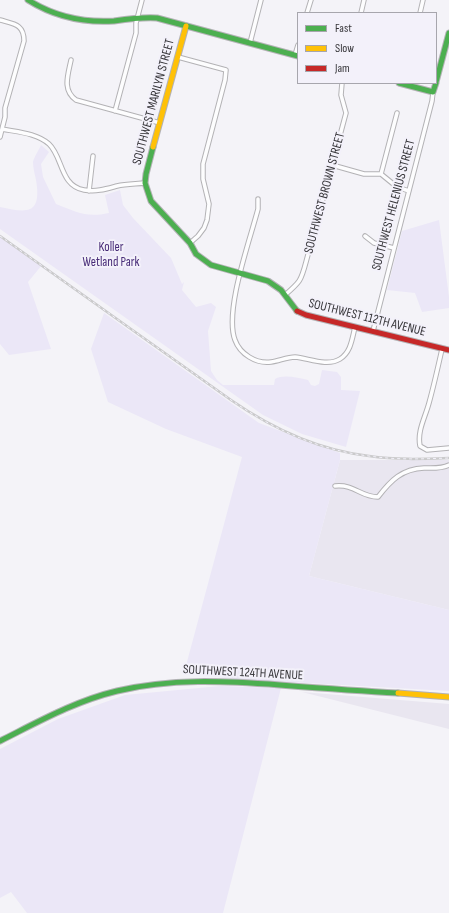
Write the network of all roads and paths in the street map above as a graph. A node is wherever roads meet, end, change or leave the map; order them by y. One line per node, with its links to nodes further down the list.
1 (28, 0): 10 (street)
2 (142, 0): 10 (street)
3 (261, 0): 14 (street)
4 (311, 0): 7 (street)
5 (364, 0): 8 (street)
6 (423, 0): 9 (street)
7 (307, 12)
8 (361, 12)
9 (420, 12)
10 (137, 17): 12 (street); 23 (street)
11 (0, 20): 26 (street)
12 (186, 26): 14 (street); 16 (street, SOUTHWEST MARILYN STREET)
13 (449, 33): 18 (street, SOUTHWEST HELENIUS STREET)
14 (250, 43): 15 (street)
15 (297, 56)
16 (178, 57): 25 (street, SOUTHWEST MARILYN STREET); 36 (street)
17 (71, 60): 23 (street)
18 (437, 78)
19 (342, 84): 29 (street, SOUTHWEST BROWN STREET)
20 (404, 84): 22 (street)
21 (435, 84): 22 (street, SOUTHWEST HELENIUS STREET)
22 (433, 92): 33 (street, SOUTHWEST HELENIUS STREET)
23 (115, 110): 25 (street)
24 (397, 113): 30 (street)
25 (160, 123): 31 (street, SOUTHWEST MARILYN STREET)
26 (2, 129): 27 (street); 32 (street)
27 (0, 137)
28 (93, 156): 32 (street)
29 (332, 165): 30 (street); 39 (street, SOUTHWEST BROWN STREET)
30 (381, 174): 33 (street)
31 (145, 184): 32 (street); 36 (street, SOUTHWEST 112TH AVENUE)
32 (89, 191)
33 (409, 191): 37 (street, SOUTHWEST HELENIUS STREET)
34 (258, 199): 38 (street)
35 (365, 236): 37 (street)
36 (190, 243): 38 (street, SOUTHWEST 112TH AVENUE)
37 (394, 248): 41 (street, SOUTHWEST HELENIUS STREET)
38 (241, 273): 39 (street, SOUTHWEST 112TH AVENUE); 40 (street)
39 (285, 295): 40 (street, SOUTHWEST 112TH AVENUE)
40 (355, 327): 41 (street, SOUTHWEST 112TH AVENUE)
41 (372, 332): 42 (street, SOUTHWEST 112TH AVENUE)
42 (442, 349): 43 (street, SOUTHWEST 112TH AVENUE); 44 (street)
43 (449, 350)
44 (449, 448)
45 (449, 465): 46 (street)
46 (335, 486)
47 (449, 697): 48 (street, SOUTHWEST 124TH AVENUE)
48 (0, 741)

